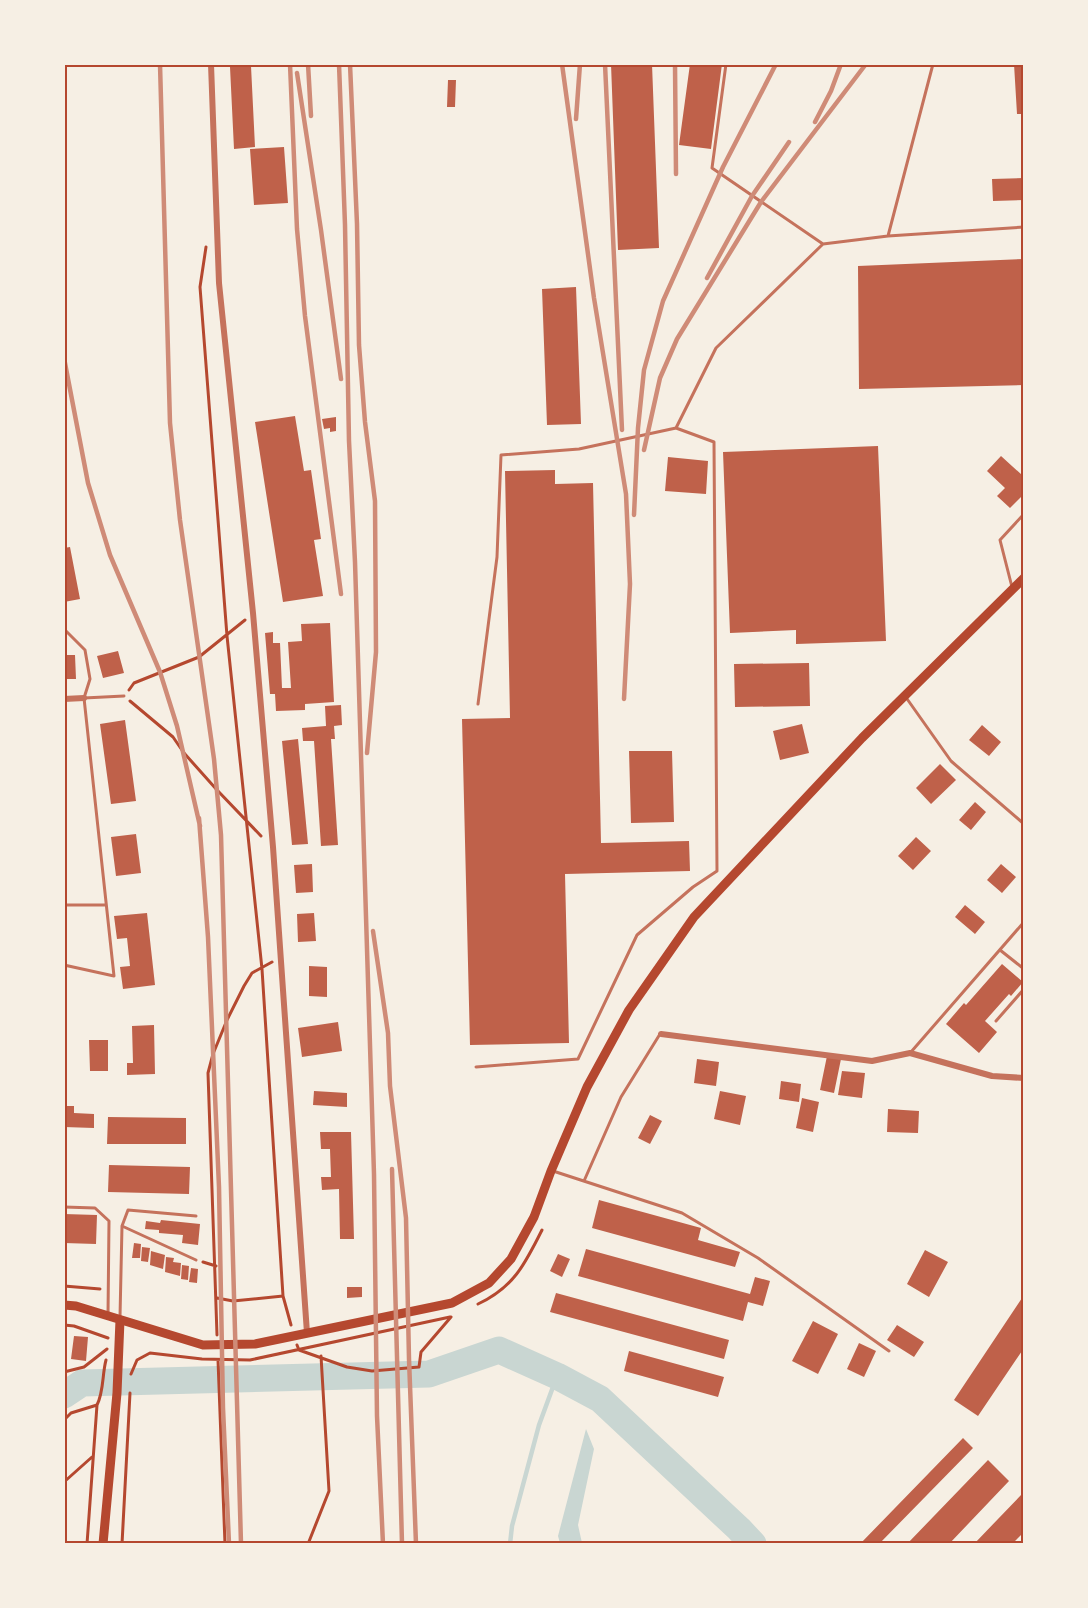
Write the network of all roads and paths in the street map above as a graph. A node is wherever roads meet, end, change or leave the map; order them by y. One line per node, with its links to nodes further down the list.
1 (211, 64): 12 (street)
2 (726, 64): 6 (lane)
3 (933, 64): 5 (lane)
4 (1023, 227): 5 (lane)
5 (888, 236): 6 (lane)
6 (823, 244): 8 (lane)
7 (206, 246): 14 (path)
8 (676, 428): 19 (lane); 35 (lane)
9 (1023, 514): 11 (lane)
10 (1023, 578): 11 (main road)
11 (1012, 589): 16 (main road)
12 (253, 613): 14 (path); 22 (street)
13 (64, 629): 17 (lane)
14 (227, 636): 15 (path); 20 (path)
15 (124, 696): 17 (lane); 20 (path)
16 (905, 696): 21 (lane); 37 (main road)
17 (84, 698): 18 (street); 24 (lane)
18 (64, 699)
19 (478, 704)
20 (248, 823): 22 (path); 29 (path)
21 (1023, 824)
22 (273, 848): 27 (street)
23 (64, 905): 24 (lane)
24 (106, 905): 28 (lane)
25 (1023, 922): 26 (lane)
26 (1000, 950): 30 (lane); 34 (lane)
27 (281, 956): 29 (path); 52 (street)
28 (64, 965)
29 (262, 969): 45 (path); 46 (path)
30 (1023, 969)
31 (1023, 989): 32 (lane)
32 (996, 1021)
33 (661, 1034): 34 (street); 38 (lane)
34 (910, 1053): 36 (street)
35 (476, 1067)
36 (1023, 1078)
37 (551, 1171): 38 (lane); 52 (main road)
38 (584, 1181): 58 (lane)
39 (64, 1208): 44 (lane)
40 (196, 1216): 41 (lane)
41 (122, 1226): 42 (lane); 50 (lane)
42 (196, 1260)
43 (64, 1286): 44 (path)
44 (107, 1290): 48 (lane)
45 (283, 1296): 46 (path); 53 (path)
46 (217, 1298): 54 (path)
47 (64, 1305): 48 (main road)
48 (108, 1316): 50 (main road)
49 (451, 1317): 60 (path)
50 (120, 1320): 53 (main road); 70 (main road)
51 (64, 1325): 55 (path)
52 (307, 1333): 53 (main road)
53 (294, 1336): 60 (path)
54 (218, 1338)
55 (109, 1339)
56 (109, 1347): 62 (path)
57 (218, 1349): 72 (path)
58 (889, 1351)
59 (150, 1353): 63 (path)
60 (321, 1356): 73 (path)
61 (103, 1371): 65 (path)
62 (64, 1372)
63 (131, 1373)
64 (130, 1394): 71 (path)
65 (97, 1406): 66 (path); 67 (path)
66 (64, 1420)
67 (93, 1457): 68 (path); 69 (path)
68 (64, 1482)
69 (87, 1544)
70 (103, 1544)
71 (122, 1544)
72 (225, 1544)
73 (308, 1544)

